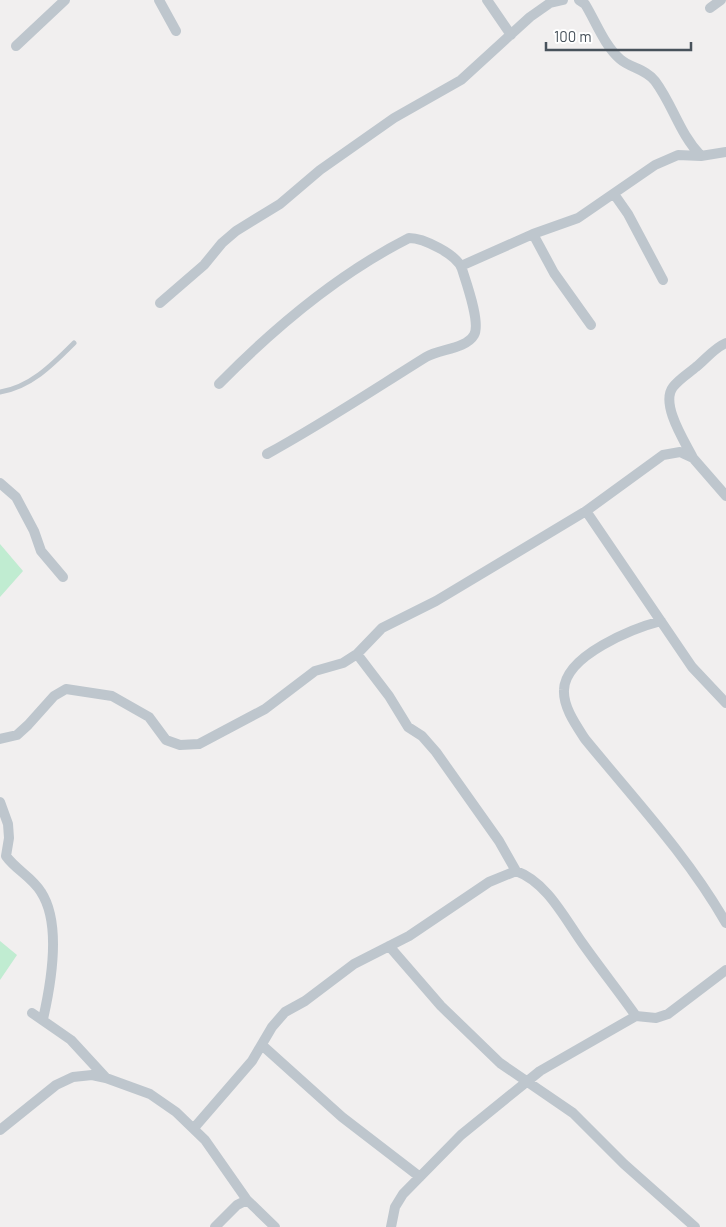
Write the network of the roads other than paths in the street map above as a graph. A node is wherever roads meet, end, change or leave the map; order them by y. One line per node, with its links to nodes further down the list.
1 (65, 0): 10 (street)
2 (159, 0): 8 (street)
3 (487, 0): 9 (street)
4 (563, 0): 9 (street)
5 (579, 0): 12 (street)
6 (721, 0): 7 (street)
7 (710, 8)
8 (176, 31)
9 (511, 35): 17 (street)
10 (16, 46)
11 (726, 152): 12 (street)
12 (701, 156): 13 (street)
13 (614, 194): 14 (street); 16 (street)
14 (533, 234): 15 (street); 18 (street)
15 (461, 266): 21 (street); 23 (street)
16 (662, 280)
17 (160, 303)
18 (591, 325)
19 (74, 343): 22 (lane)
20 (726, 343): 24 (street)
21 (219, 384)
22 (0, 392)
23 (267, 454)
24 (693, 458): 26 (street); 27 (street)
25 (0, 483): 28 (street)
26 (726, 496)
27 (586, 511): 29 (street); 30 (street)
28 (63, 577)
29 (661, 621): 31 (street); 35 (street)
30 (357, 654): 32 (street); 34 (street)
31 (726, 703)
32 (0, 740)
33 (0, 802): 40 (street)
34 (516, 871): 36 (street); 39 (street)
35 (726, 923)
36 (389, 946): 41 (street); 43 (street)
37 (726, 970): 39 (street)
38 (32, 1013): 40 (street)
39 (636, 1016): 43 (street)
40 (43, 1019): 42 (street)
41 (263, 1046): 44 (street); 46 (street)
42 (106, 1078): 44 (street); 45 (street)
43 (527, 1082): 46 (street); 51 (street)
44 (194, 1128): 47 (street)
45 (0, 1130)
46 (420, 1177): 50 (street)
47 (246, 1200): 48 (street); 49 (street)
48 (215, 1227)
49 (275, 1227)
50 (391, 1227)
51 (695, 1227)

